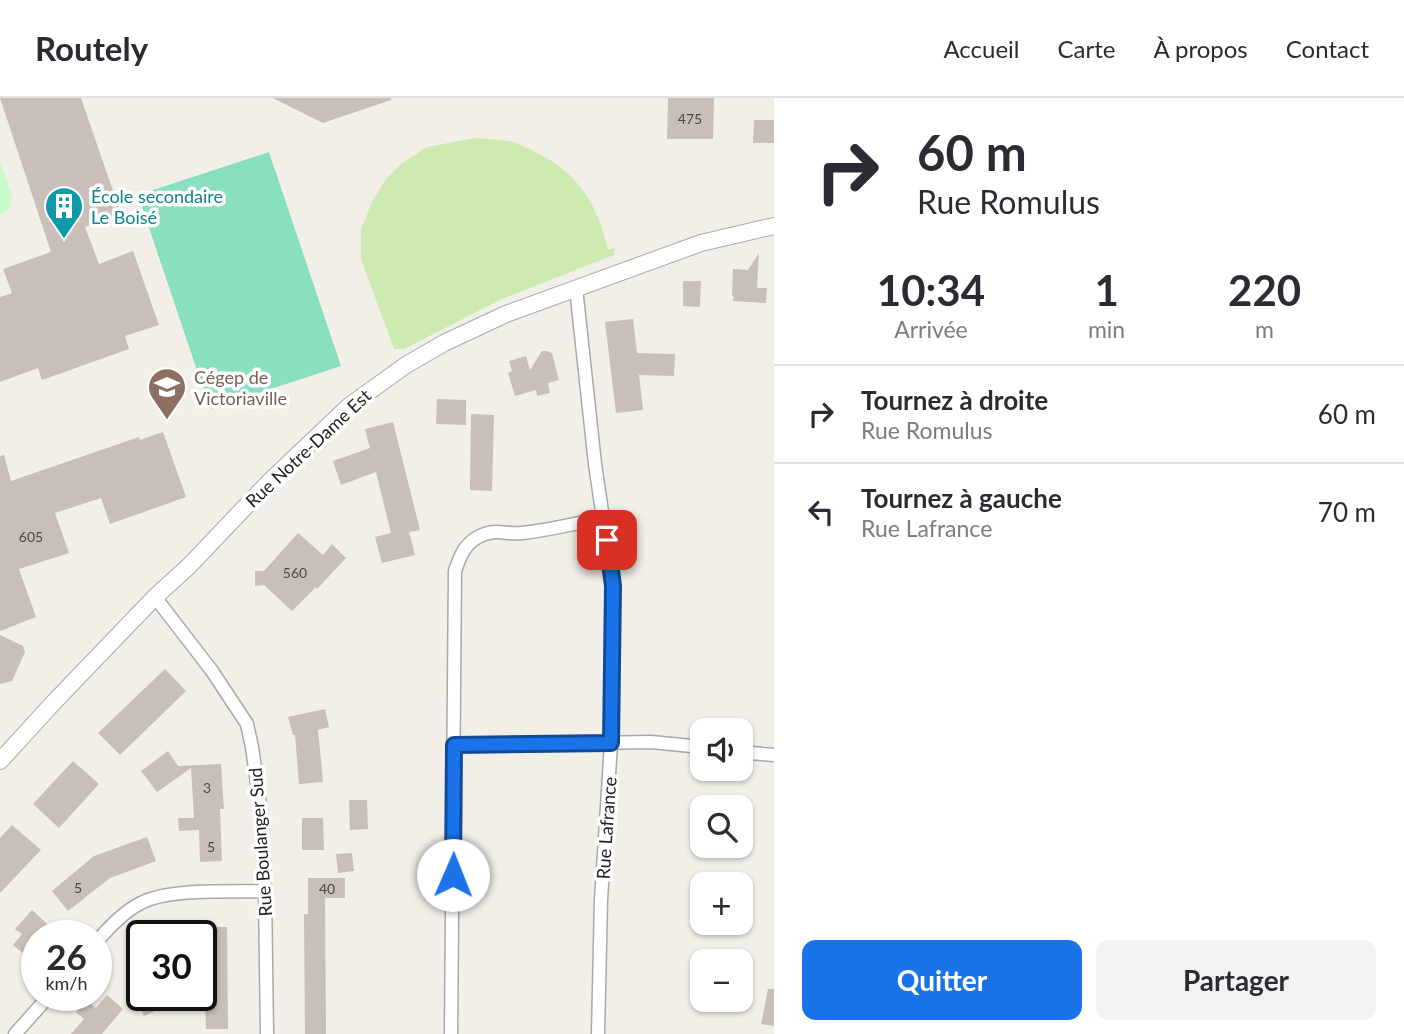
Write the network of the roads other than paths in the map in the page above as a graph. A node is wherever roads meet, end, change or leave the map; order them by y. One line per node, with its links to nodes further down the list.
1 (774, 226): 2 (street, Rue Notre-Dame Est)
2 (576, 288): 3 (street, Rue Lafrance); 4 (street, Rue Notre-Dame Est)
3 (604, 518): 5 (street, Rue Lafrance); 6 (street)
4 (155, 597): 10 (street, Rue Notre-Dame Est); 11 (street, Rue Boulanger Sud)
5 (611, 743): 6 (street); 7 (street); 17 (street, Rue Lafrance)
6 (454, 745): 16 (street)
7 (690, 746)
8 (753, 753): 9 (street)
9 (774, 755)
10 (0, 761)
11 (265, 891): 12 (street); 15 (street, Rue Boulanger Sud)
12 (112, 924)
13 (36, 1011): 14 (street)
14 (15, 1034)
15 (267, 1034)
16 (451, 1034)
17 (598, 1034)

